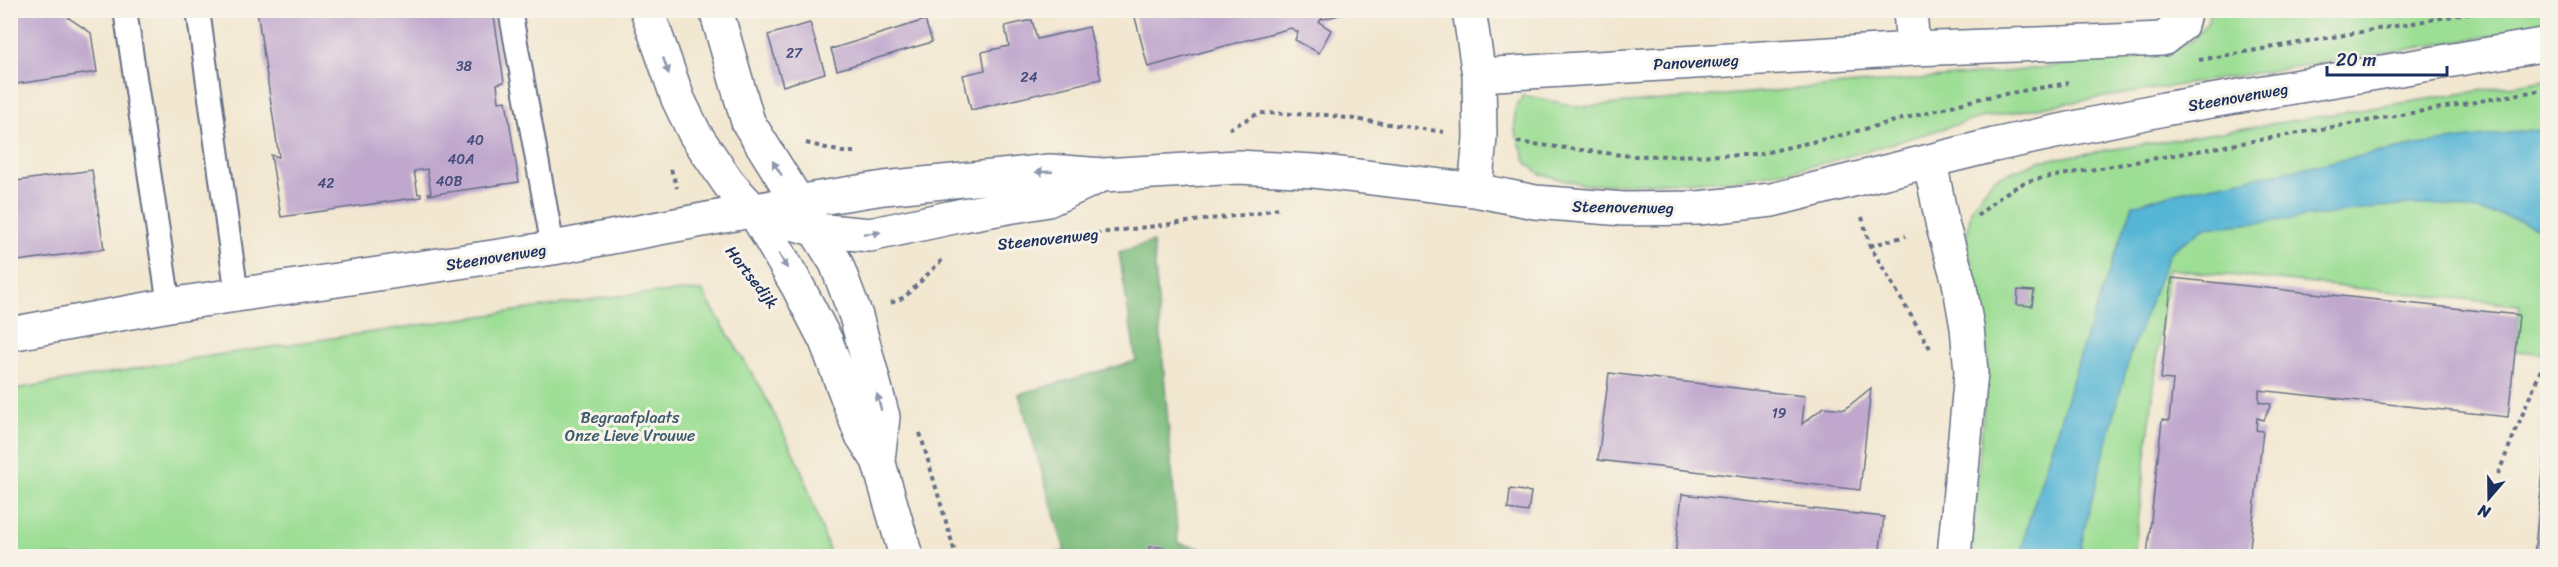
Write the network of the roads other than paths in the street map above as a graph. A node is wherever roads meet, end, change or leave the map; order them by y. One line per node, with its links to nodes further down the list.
1 (125, 10): 20 (lane)
2 (198, 10): 19 (lane)
3 (510, 10): 18 (lane)
4 (647, 10): 16 (street, Hortsedijk, one-way to 16)
5 (716, 10): 15 (street, Hortsedijk, one-way to 5)
6 (1469, 10): 11 (street)
7 (1910, 10): 10 (street)
8 (2186, 10): 10 (street, Panovenweg)
9 (2547, 44): 12 (street, Steenovenweg)
10 (1913, 49): 11 (street, Panovenweg)
11 (1479, 75): 14 (street)
12 (1930, 162): 14 (street, Steenovenweg); 24 (street)
13 (1103, 175): 14 (street, Steenovenweg); 15 (street, Steenovenweg, one-way to 15); 17 (street, Steenovenweg, one-way to 13)
14 (1475, 190)
15 (798, 202): 16 (street, Steenovenweg); 17 (street, Hortsedijk)
16 (754, 210): 17 (street, Steenovenweg); 18 (street, Steenovenweg); 22 (street, Hortsedijk, one-way to 22)
17 (816, 230): 22 (street, Hortsedijk, one-way to 17)
18 (553, 248): 19 (street, Steenovenweg)
19 (237, 296): 20 (street, Steenovenweg)
20 (169, 305): 21 (street, Steenovenweg)
21 (10, 334)
22 (878, 460): 23 (street, Hortsedijk)
23 (906, 556)
24 (1954, 556)

